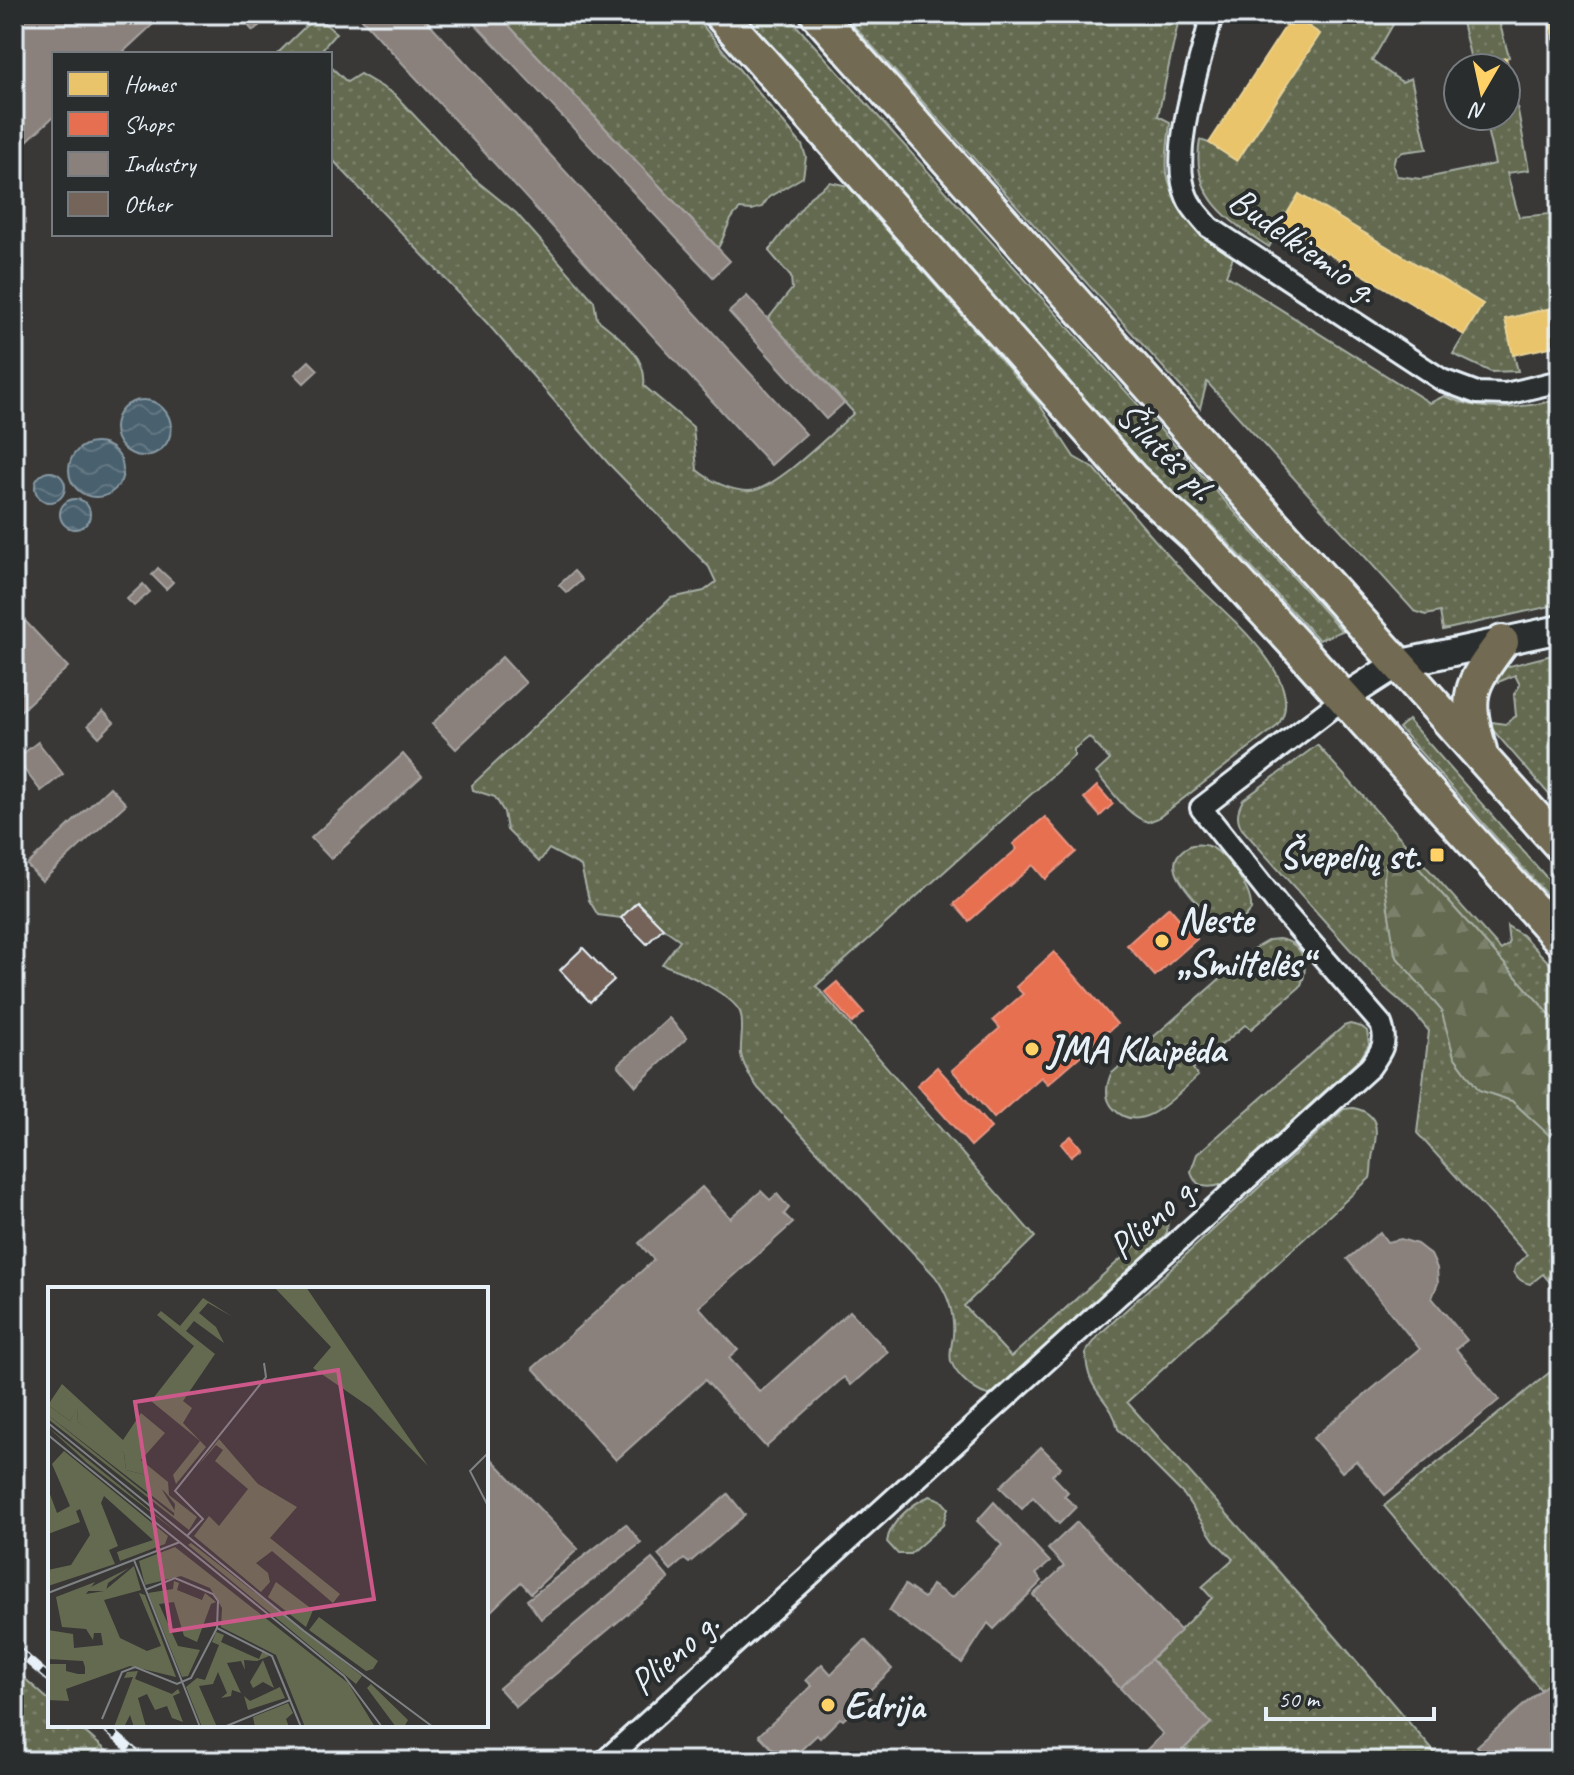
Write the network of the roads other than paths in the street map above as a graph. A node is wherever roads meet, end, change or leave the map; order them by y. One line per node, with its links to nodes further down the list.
1 (720, 14): 8 (main road, Šilutės pl.)
2 (817, 14): 7 (main road, Šilutės pl.)
3 (1212, 14): 4 (street, Budelkiemio g.)
4 (1560, 381)
5 (1560, 629): 6 (street)
6 (1502, 642): 7 (street); 9 (main road)
7 (1397, 664): 8 (street); 9 (main road, Šilutės pl.)
8 (1344, 698): 11 (main road, Šilutės pl.); 12 (street, Plieno g.)
9 (1482, 757): 10 (main road, Šilutės pl.)
10 (1560, 845)
11 (1560, 939)
12 (605, 1761)

